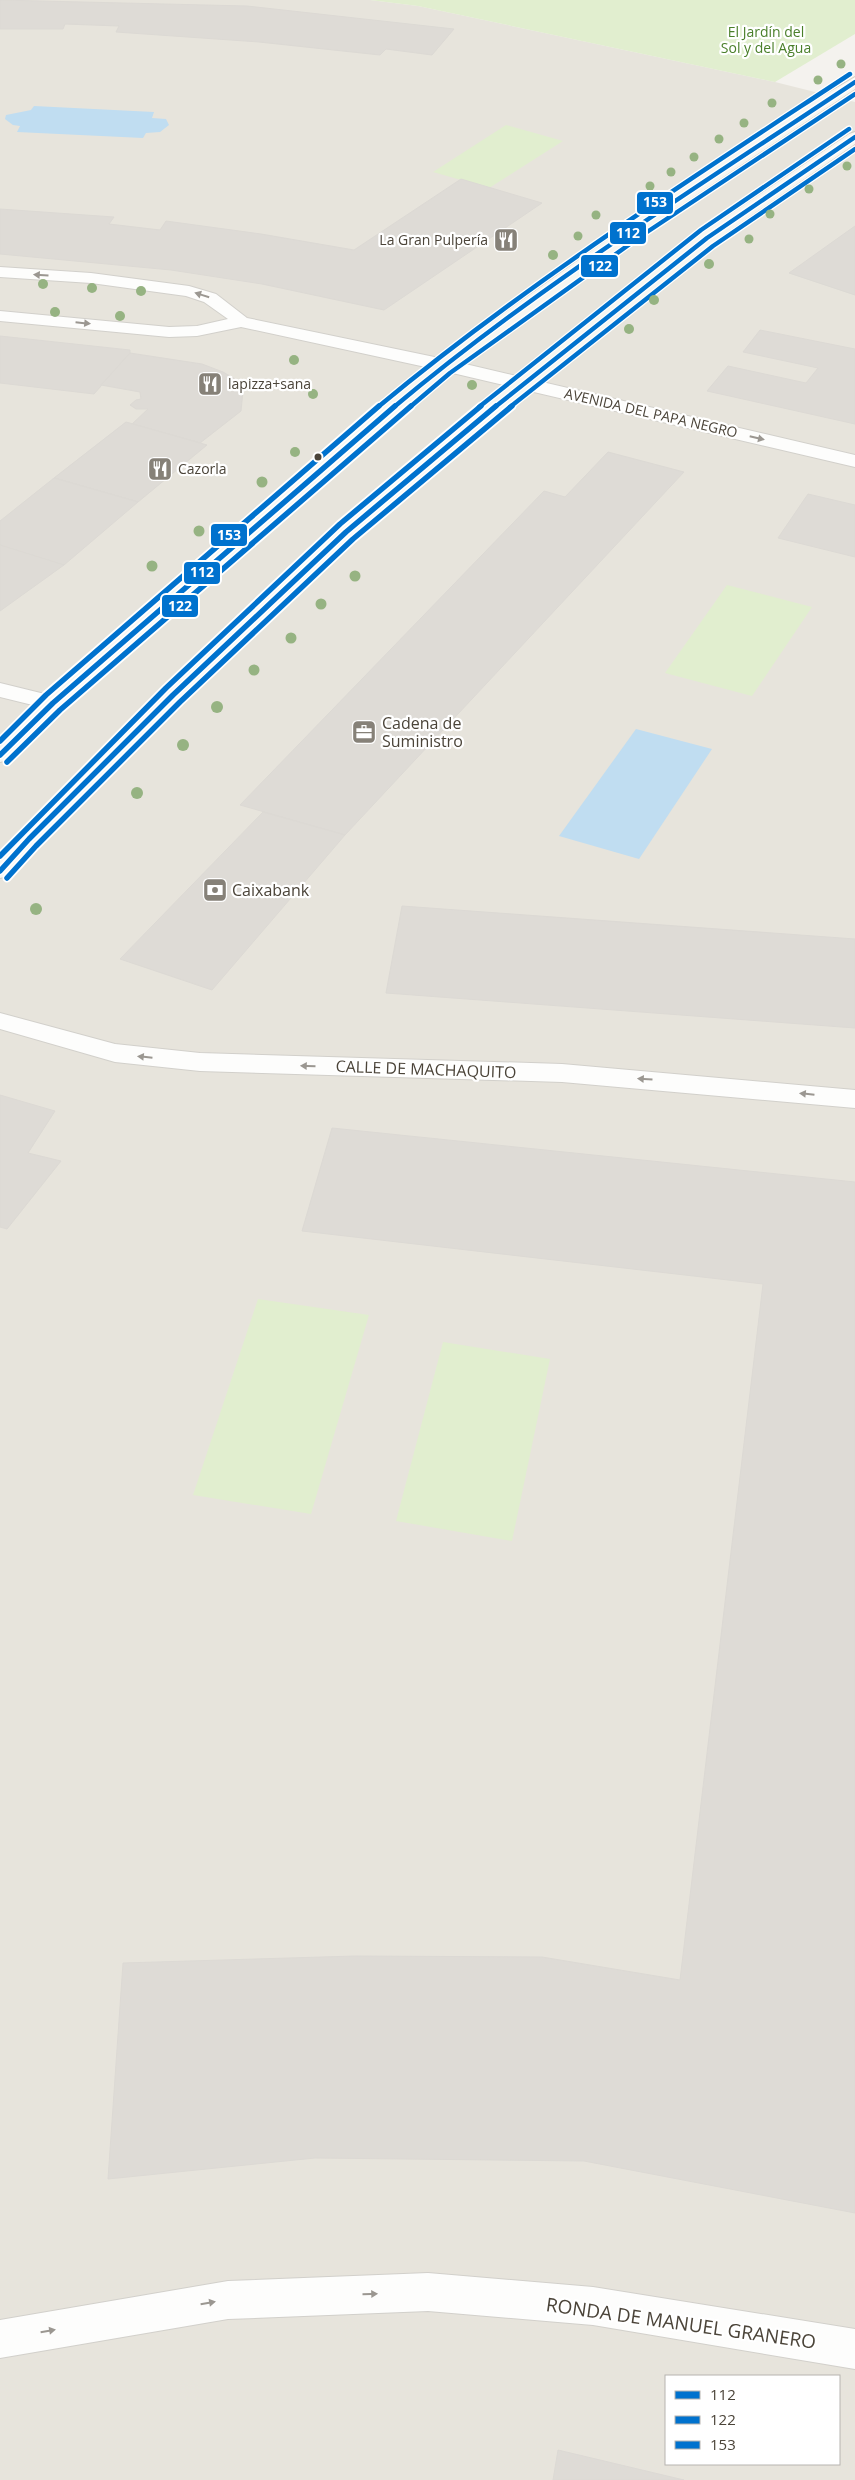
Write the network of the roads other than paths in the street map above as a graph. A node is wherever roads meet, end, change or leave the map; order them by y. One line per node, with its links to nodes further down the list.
1 (855, 82): 6 (street)
2 (855, 137): 7 (street)
3 (0, 272): 5 (street, AVENIDA DEL PAPA NEGRO, one-way to 3)
4 (0, 316): 5 (street, AVENIDA DEL PAPA NEGRO, one-way to 5)
5 (241, 322): 6 (street, AVENIDA DEL PAPA NEGRO)
6 (444, 366): 7 (street, AVENIDA DEL PAPA NEGRO); 10 (street)
7 (522, 384): 8 (street, AVENIDA DEL PAPA NEGRO, one-way to 8); 12 (street)
8 (855, 460)
9 (0, 690): 10 (street)
10 (53, 702): 11 (street)
11 (0, 755)
12 (0, 871)
13 (0, 1021): 14 (street, CALLE DE MACHAQUITO, one-way to 13)
14 (855, 1099)
15 (0, 2339): 16 (street, RONDA DE MANUEL GRANERO, one-way to 16)
16 (855, 2349)

